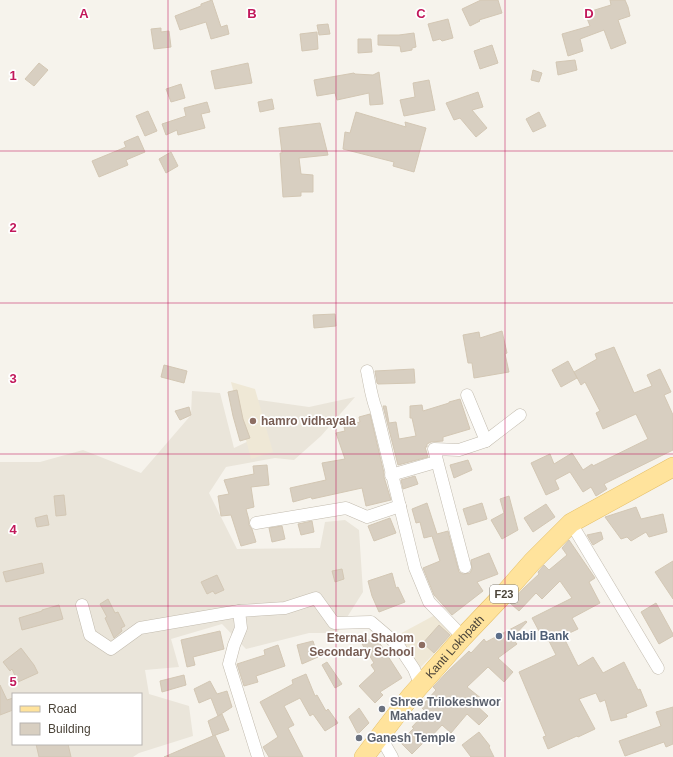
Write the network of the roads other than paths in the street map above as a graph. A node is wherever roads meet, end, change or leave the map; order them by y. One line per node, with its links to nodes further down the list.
1 (367, 371): 7 (street)
2 (467, 395): 4 (street)
3 (520, 415): 4 (street)
4 (486, 441): 5 (street)
5 (436, 462): 7 (street); 11 (street)
6 (673, 467): 10 (main road, Kanti Lokhpath / F23)
7 (391, 475): 8 (street)
8 (400, 506): 9 (street); 14 (street)
9 (256, 523)
10 (571, 523): 14 (main road, Kanti Lokhpath / F23); 15 (street)
11 (466, 567)
12 (82, 605): 13 (street)
13 (238, 611): 16 (street); 18 (street)
14 (463, 637): 16 (main road, Kanti Lokhpath / F23)
15 (658, 668)
16 (421, 686): 17 (main road, Kanti Lokhpath / F23)
17 (380, 736): 19 (main road, Kanti Lokhpath / F23); 20 (street)
18 (258, 757)
19 (364, 757)
20 (392, 757)

